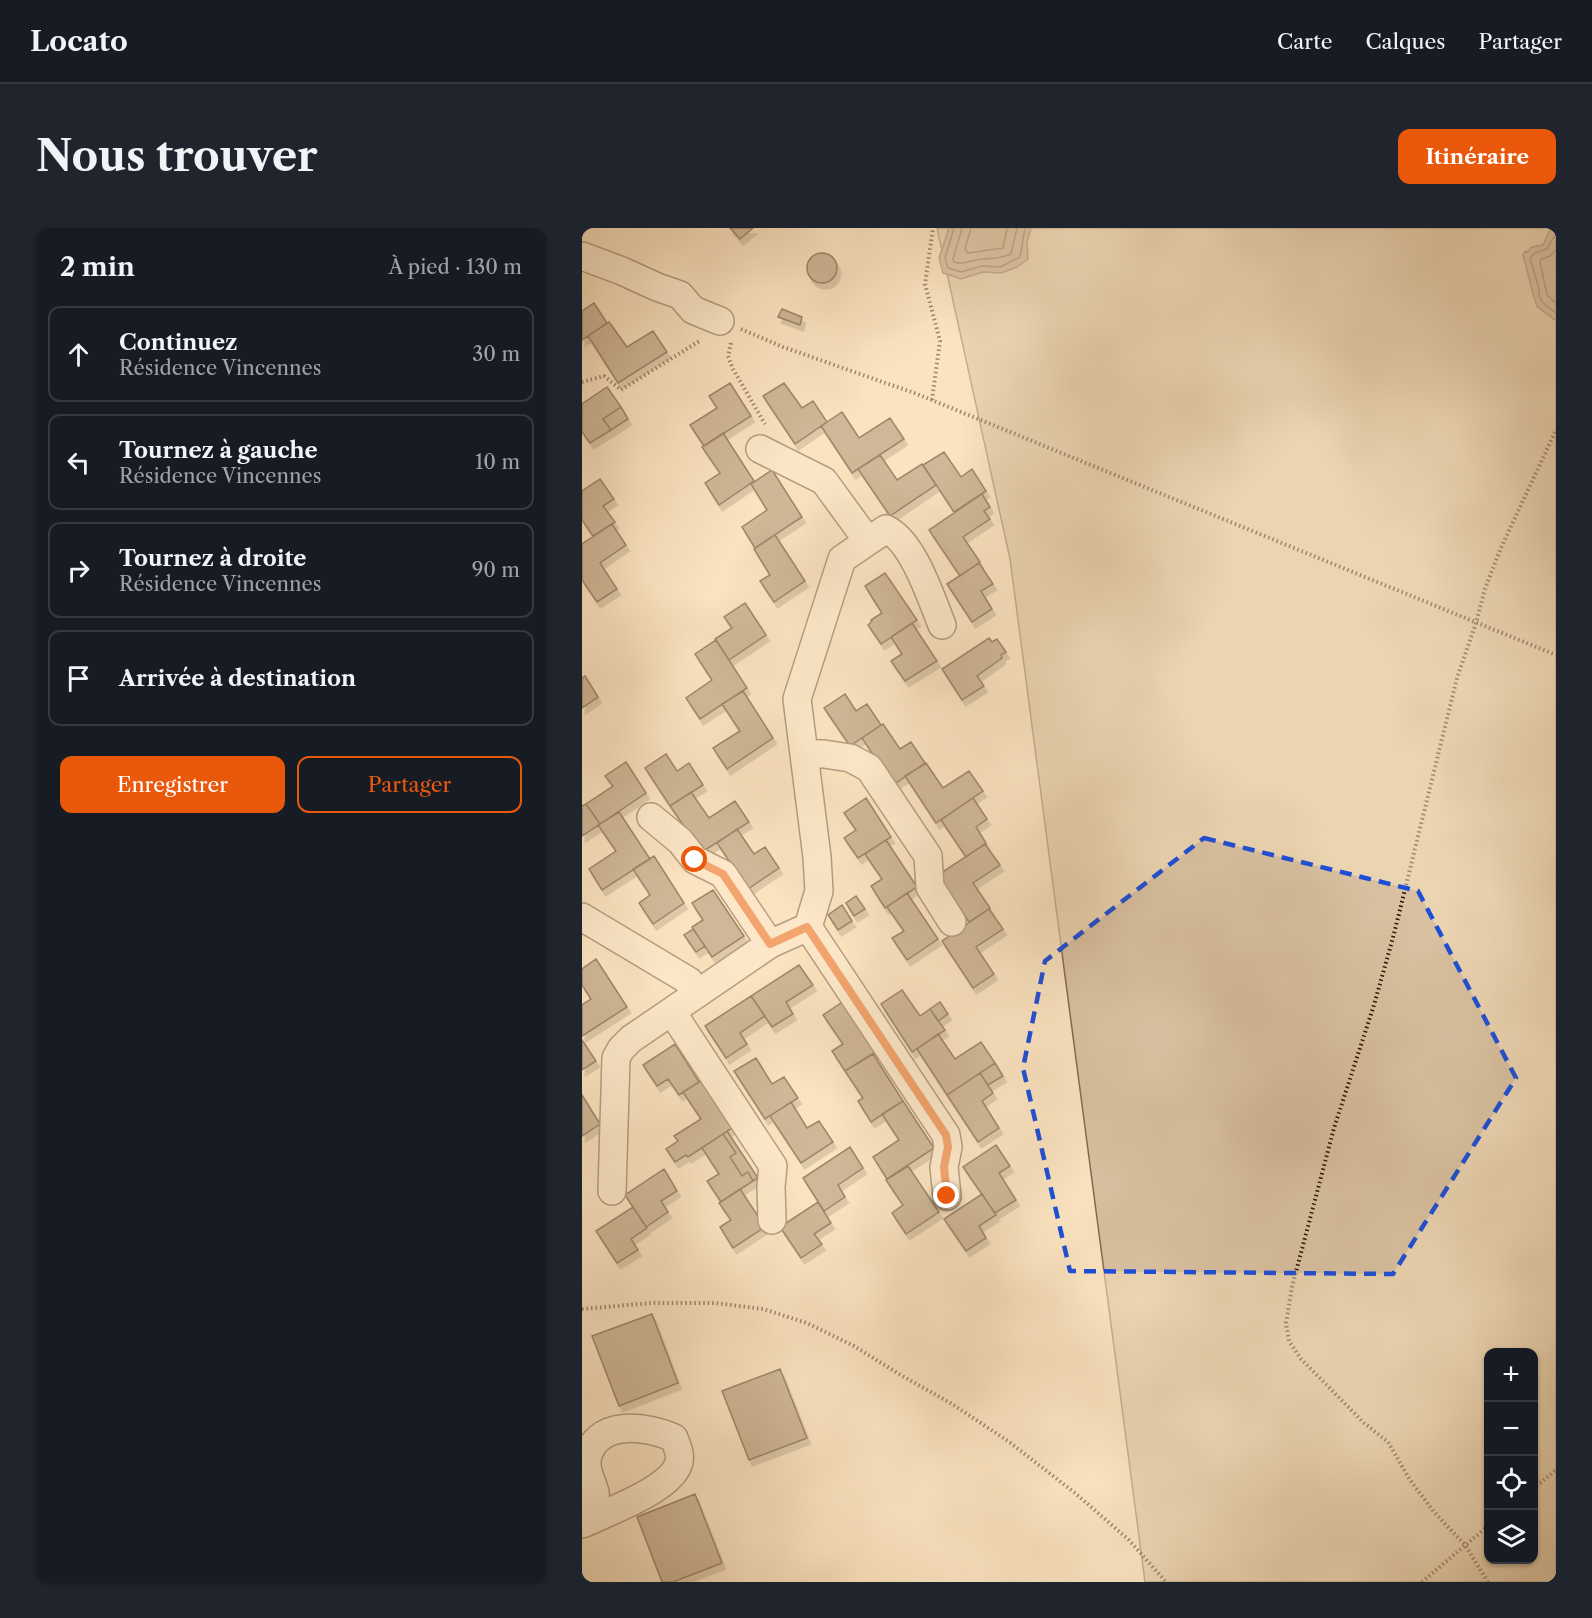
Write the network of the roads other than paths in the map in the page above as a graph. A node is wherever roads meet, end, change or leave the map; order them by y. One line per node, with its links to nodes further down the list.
1 (582, 256): 2 (street)
2 (718, 325)
3 (760, 449): 4 (street)
4 (867, 540): 5 (street); 6 (street)
5 (942, 625)
6 (805, 754): 9 (street); 10 (street)
7 (651, 817): 11 (street)
8 (582, 917): 12 (street)
9 (952, 922)
10 (807, 927): 11 (street); 15 (street)
11 (770, 944): 12 (street)
12 (694, 996): 13 (street)
13 (672, 1012): 14 (street); 16 (street)
14 (612, 1191)
15 (947, 1196)
16 (772, 1220)

